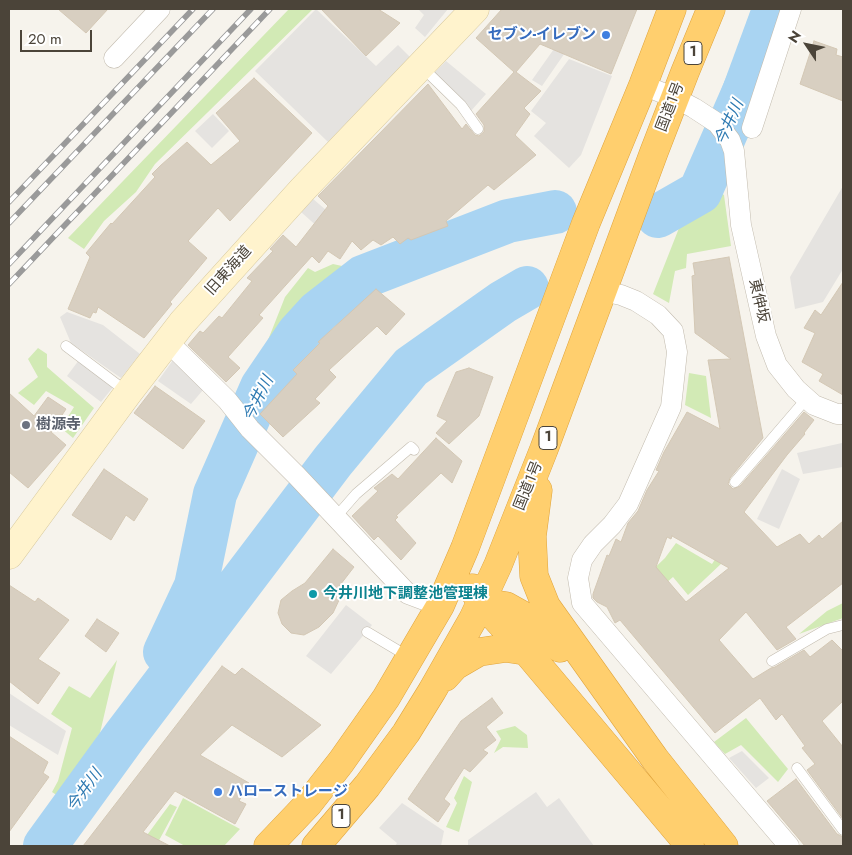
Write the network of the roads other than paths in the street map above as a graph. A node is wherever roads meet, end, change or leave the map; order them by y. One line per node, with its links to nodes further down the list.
1 (160, 9): 6 (street)
2 (475, 9): 7 (street, 旧東海道)
3 (672, 9): 8 (highway, 1)
4 (711, 9): 9 (highway, 国道1号 / 1)
5 (791, 9): 10 (street)
6 (114, 58)
7 (421, 66): 11 (lane); 13 (street, 旧東海道)
8 (643, 85): 9 (street); 22 (highway, 1)
9 (685, 103): 12 (highway, 国道1号 / 1); 16 (street, 東伸坂)
10 (752, 128)
11 (478, 129)
12 (605, 281): 18 (highway, 国道1号 / 1); 39 (street)
13 (168, 342): 15 (street, 旧東海道); 21 (street)
14 (66, 346): 15 (lane)
15 (128, 393): 23 (street, 旧東海道)
16 (807, 398): 17 (street, 東伸坂); 20 (lane)
17 (843, 414)
18 (544, 449): 24 (highway, 国道1号 / 1); 32 (highway)
19 (414, 450): 21 (lane)
20 (735, 482)
21 (330, 511): 25 (street)
22 (465, 548): 24 (highway); 25 (highway, 1)
23 (9, 555)
24 (481, 602): 28 (highway); 29 (highway); 31 (highway, 国道1号 / 1); 32 (highway)
25 (440, 606): 29 (highway, 1)
26 (843, 625): 30 (lane)
27 (367, 632): 29 (lane)
28 (526, 651): 31 (highway); 37 (highway)
29 (412, 655): 35 (highway, 1)
30 (772, 661)
31 (432, 691): 36 (highway, 国道1号 / 1)
32 (655, 759): 38 (highway)
33 (797, 768): 34 (lane)
34 (843, 830)
35 (268, 846)
36 (316, 846)
37 (690, 846)
38 (724, 846)
39 (789, 846)

